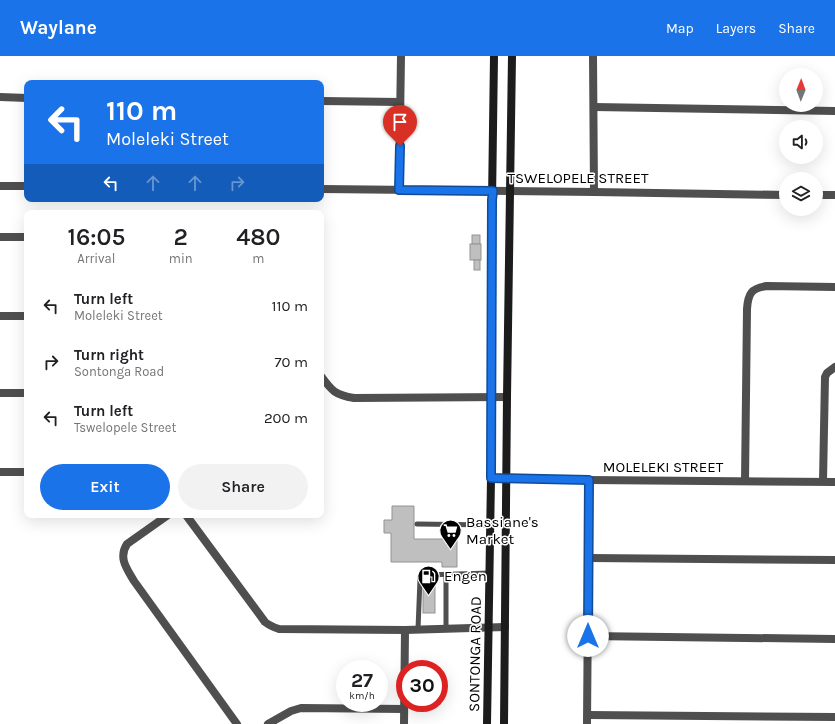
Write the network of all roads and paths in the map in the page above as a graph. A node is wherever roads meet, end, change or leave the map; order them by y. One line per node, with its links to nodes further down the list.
1 (401, 56): 8 (street)
2 (494, 56): 15 (main road, SONTONGA ROAD)
3 (512, 56): 16 (main road, SONTONGA ROAD)
4 (593, 56): 9 (street)
5 (0, 97): 6 (street)
6 (24, 98)
7 (324, 101): 8 (street)
8 (400, 102): 14 (street)
9 (594, 107): 10 (street); 17 (street)
10 (835, 111)
11 (0, 186): 12 (street)
12 (24, 186)
13 (324, 189): 14 (street, TSWELOPELE STREET)
14 (399, 190): 15 (street, TSWELOPELE STREET)
15 (493, 191): 16 (street, TSWELOPELE STREET); 30 (main road, SONTONGA ROAD)
16 (510, 191): 17 (street, TSWELOPELE STREET); 31 (main road, SONTONGA ROAD)
17 (594, 192): 18 (street, TSWELOPELE STREET)
18 (779, 195)
19 (823, 195): 20 (street)
20 (835, 196)
21 (0, 237): 22 (street)
22 (24, 237)
23 (835, 287): 37 (street)
24 (0, 316): 25 (street)
25 (24, 316)
26 (835, 367): 38 (street)
27 (324, 380): 30 (street)
28 (0, 393): 29 (street)
29 (24, 393)
30 (491, 397): 31 (street); 34 (main road, SONTONGA ROAD)
31 (507, 398): 35 (main road, SONTONGA ROAD)
32 (0, 472): 33 (street)
33 (24, 472)
34 (491, 478): 35 (street, MOLELEKI STREET); 43 (main road, SONTONGA ROAD)
35 (506, 478): 36 (street, MOLELEKI STREET); 49 (main road, SONTONGA ROAD)
36 (589, 480): 37 (street, MOLELEKI STREET); 44 (street)
37 (745, 481): 38 (street, MOLELEKI STREET)
38 (823, 481): 39 (street, MOLELEKI STREET)
39 (835, 482)
40 (164, 518): 60 (street)
41 (188, 518): 52 (street)
42 (417, 524): 43 (lane)
43 (491, 525): 46 (main road, SONTONGA ROAD)
44 (589, 558): 45 (street); 53 (street)
45 (835, 560)
46 (490, 573): 47 (lane); 48 (main road, SONTONGA ROAD)
47 (446, 574): 50 (lane); 51 (lane)
48 (488, 627): 49 (street); 50 (street); 63 (main road, SONTONGA ROAD)
49 (505, 627): 64 (main road, SONTONGA ROAD)
50 (446, 628): 51 (street)
51 (418, 629): 52 (street)
52 (405, 630): 55 (street)
53 (588, 636): 54 (street); 58 (street)
54 (835, 639)
55 (405, 660)
56 (396, 709): 61 (street)
57 (404, 712): 62 (street)
58 (588, 715): 59 (street); 65 (street)
59 (835, 717)
60 (237, 724)
61 (268, 724)
62 (404, 724)
63 (487, 724)
64 (504, 724)
65 (587, 724)

